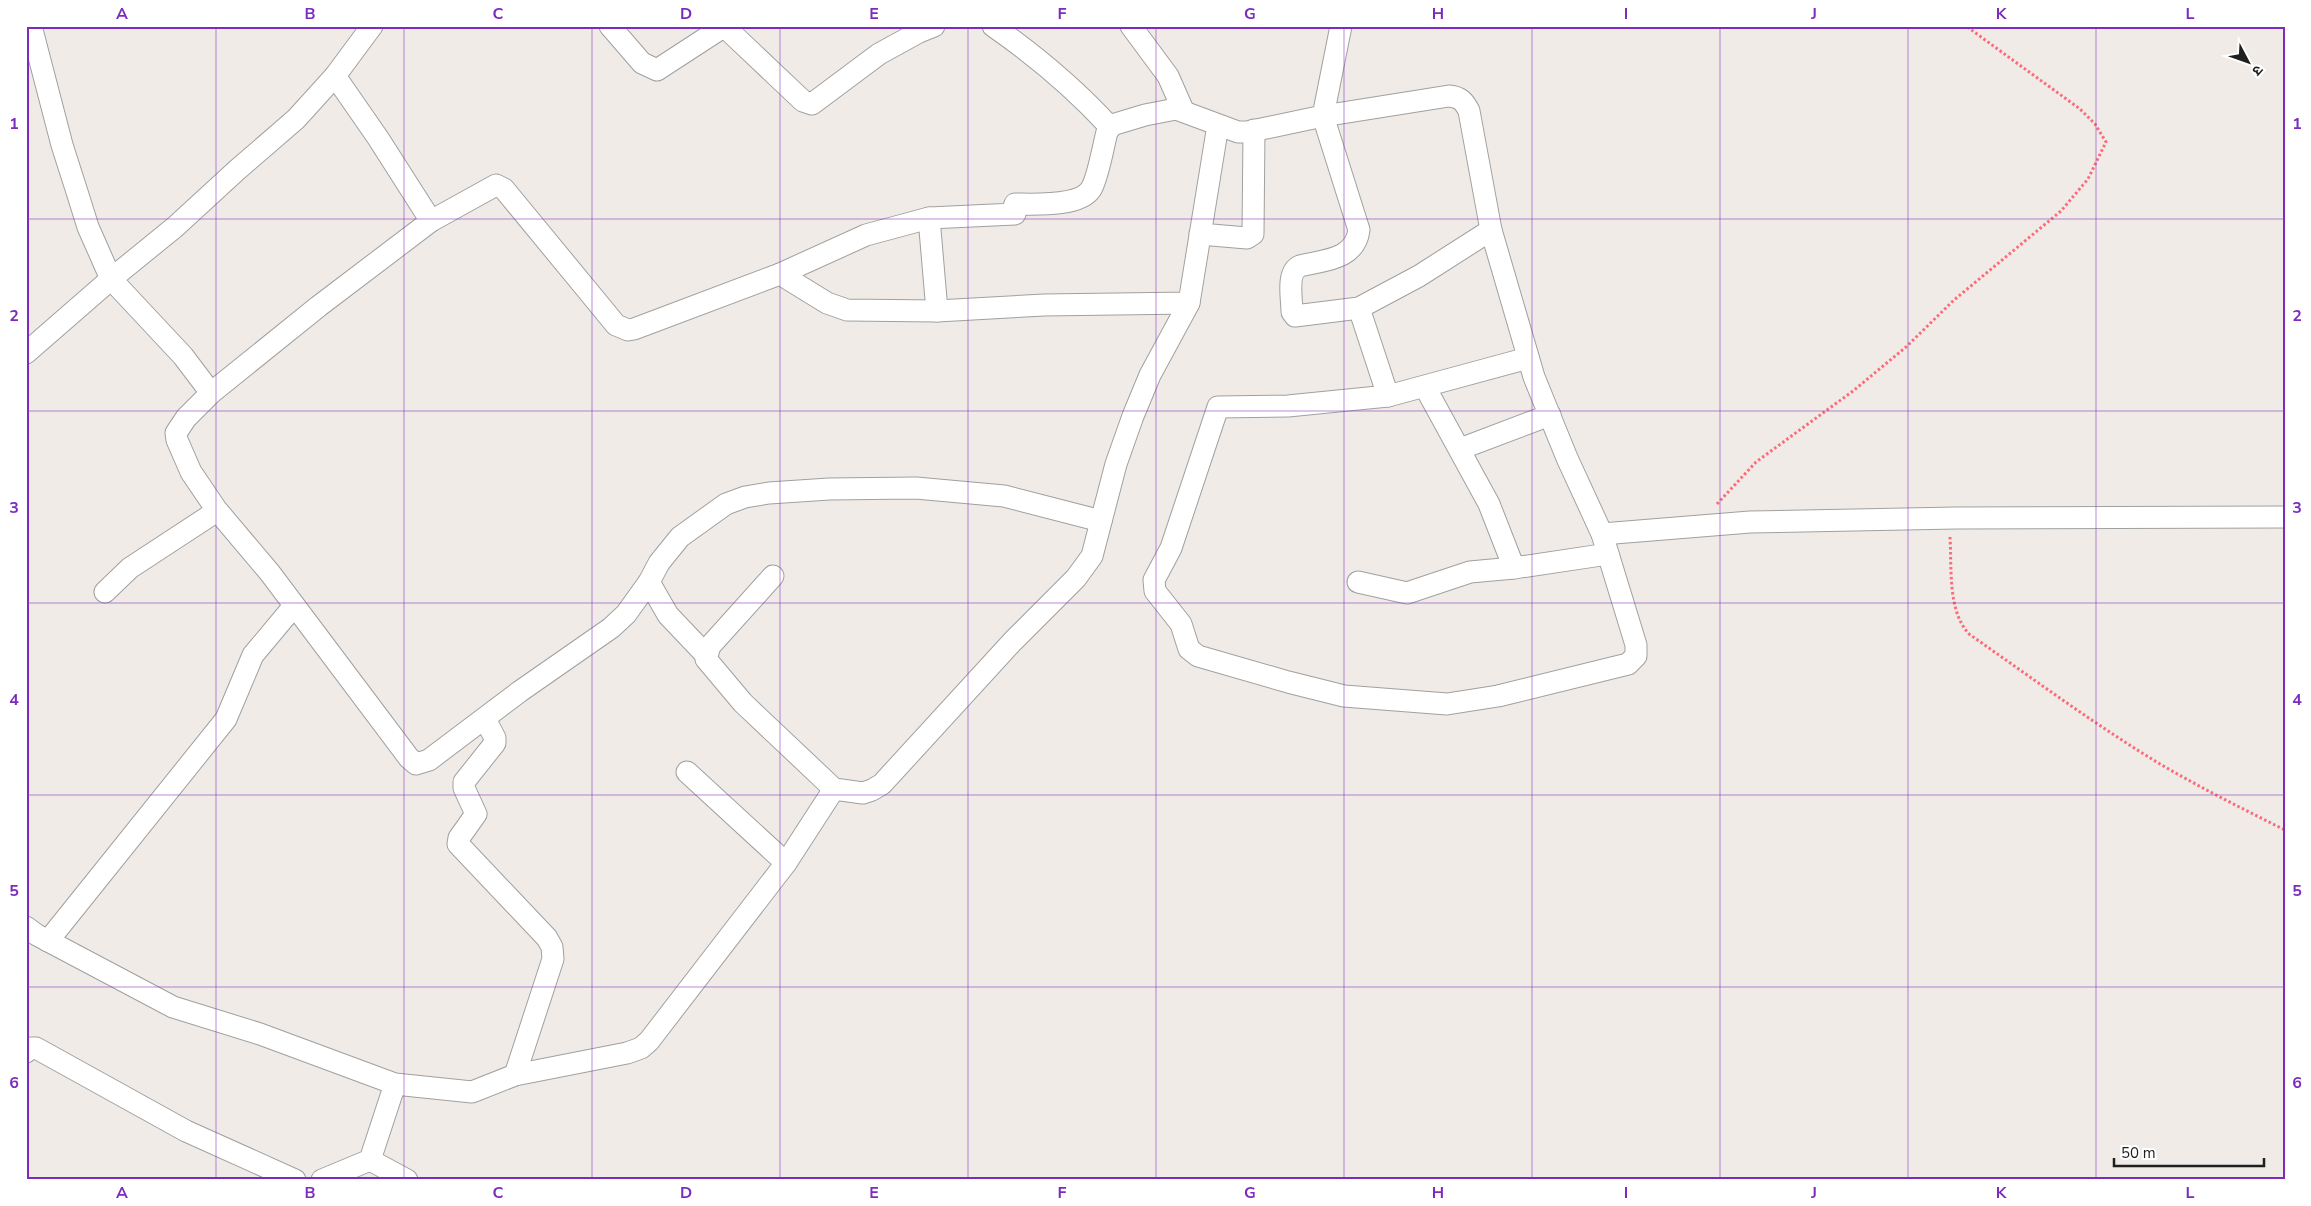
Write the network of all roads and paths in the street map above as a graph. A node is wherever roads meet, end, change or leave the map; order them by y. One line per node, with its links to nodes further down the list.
1 (31, 26): 20 (street)
2 (372, 26): 9 (street)
3 (610, 26): 4 (street)
4 (934, 26)
5 (993, 26): 13 (street)
6 (1131, 26): 10 (street)
7 (1341, 26): 11 (street)
8 (1966, 26): 35 (path)
9 (335, 76): 16 (street); 20 (street)
10 (1183, 110): 12 (street); 13 (street)
11 (1323, 116): 14 (street); 17 (street); 22 (street)
12 (1218, 125): 14 (street); 18 (street)
13 (1110, 127): 15 (street)
14 (1254, 130): 18 (street)
15 (929, 218): 19 (street); 23 (street)
16 (431, 221): 19 (street); 27 (street)
17 (1491, 230): 22 (street); 25 (street)
18 (1200, 234): 21 (street)
19 (780, 274): 23 (street)
20 (110, 279): 24 (street); 27 (street)
21 (1189, 303): 23 (street); 34 (street)
22 (1359, 308): 28 (street)
23 (937, 311)
24 (26, 354)
25 (1528, 358): 26 (street); 29 (street)
26 (1425, 387): 28 (street); 30 (street)
27 (211, 393): 31 (street)
28 (1388, 396): 36 (street)
29 (1550, 415): 30 (street); 36 (street)
30 (1460, 449): 37 (street)
31 (217, 510): 41 (street); 42 (street)
32 (2285, 517): 33 (street)
33 (1948, 518): 35 (street); 47 (path)
34 (1101, 521): 39 (street); 46 (street)
35 (1699, 525): 36 (street)
36 (1605, 544): 37 (street)
37 (1514, 568): 40 (street)
38 (773, 576): 43 (street)
39 (649, 582): 43 (street); 44 (street)
40 (1358, 582)
41 (105, 592)
42 (294, 606): 44 (street); 50 (street)
43 (706, 655): 46 (street)
44 (484, 719): 52 (street)
45 (687, 772): 48 (street)
46 (834, 790): 48 (street)
47 (2285, 830)
48 (786, 863): 52 (street)
49 (26, 927): 50 (street)
50 (48, 941): 53 (street)
51 (26, 1052): 55 (street)
52 (515, 1074): 53 (street)
53 (395, 1084): 54 (street)
54 (370, 1160): 56 (street); 57 (street)
55 (295, 1180)
56 (322, 1180)
57 (407, 1180)

